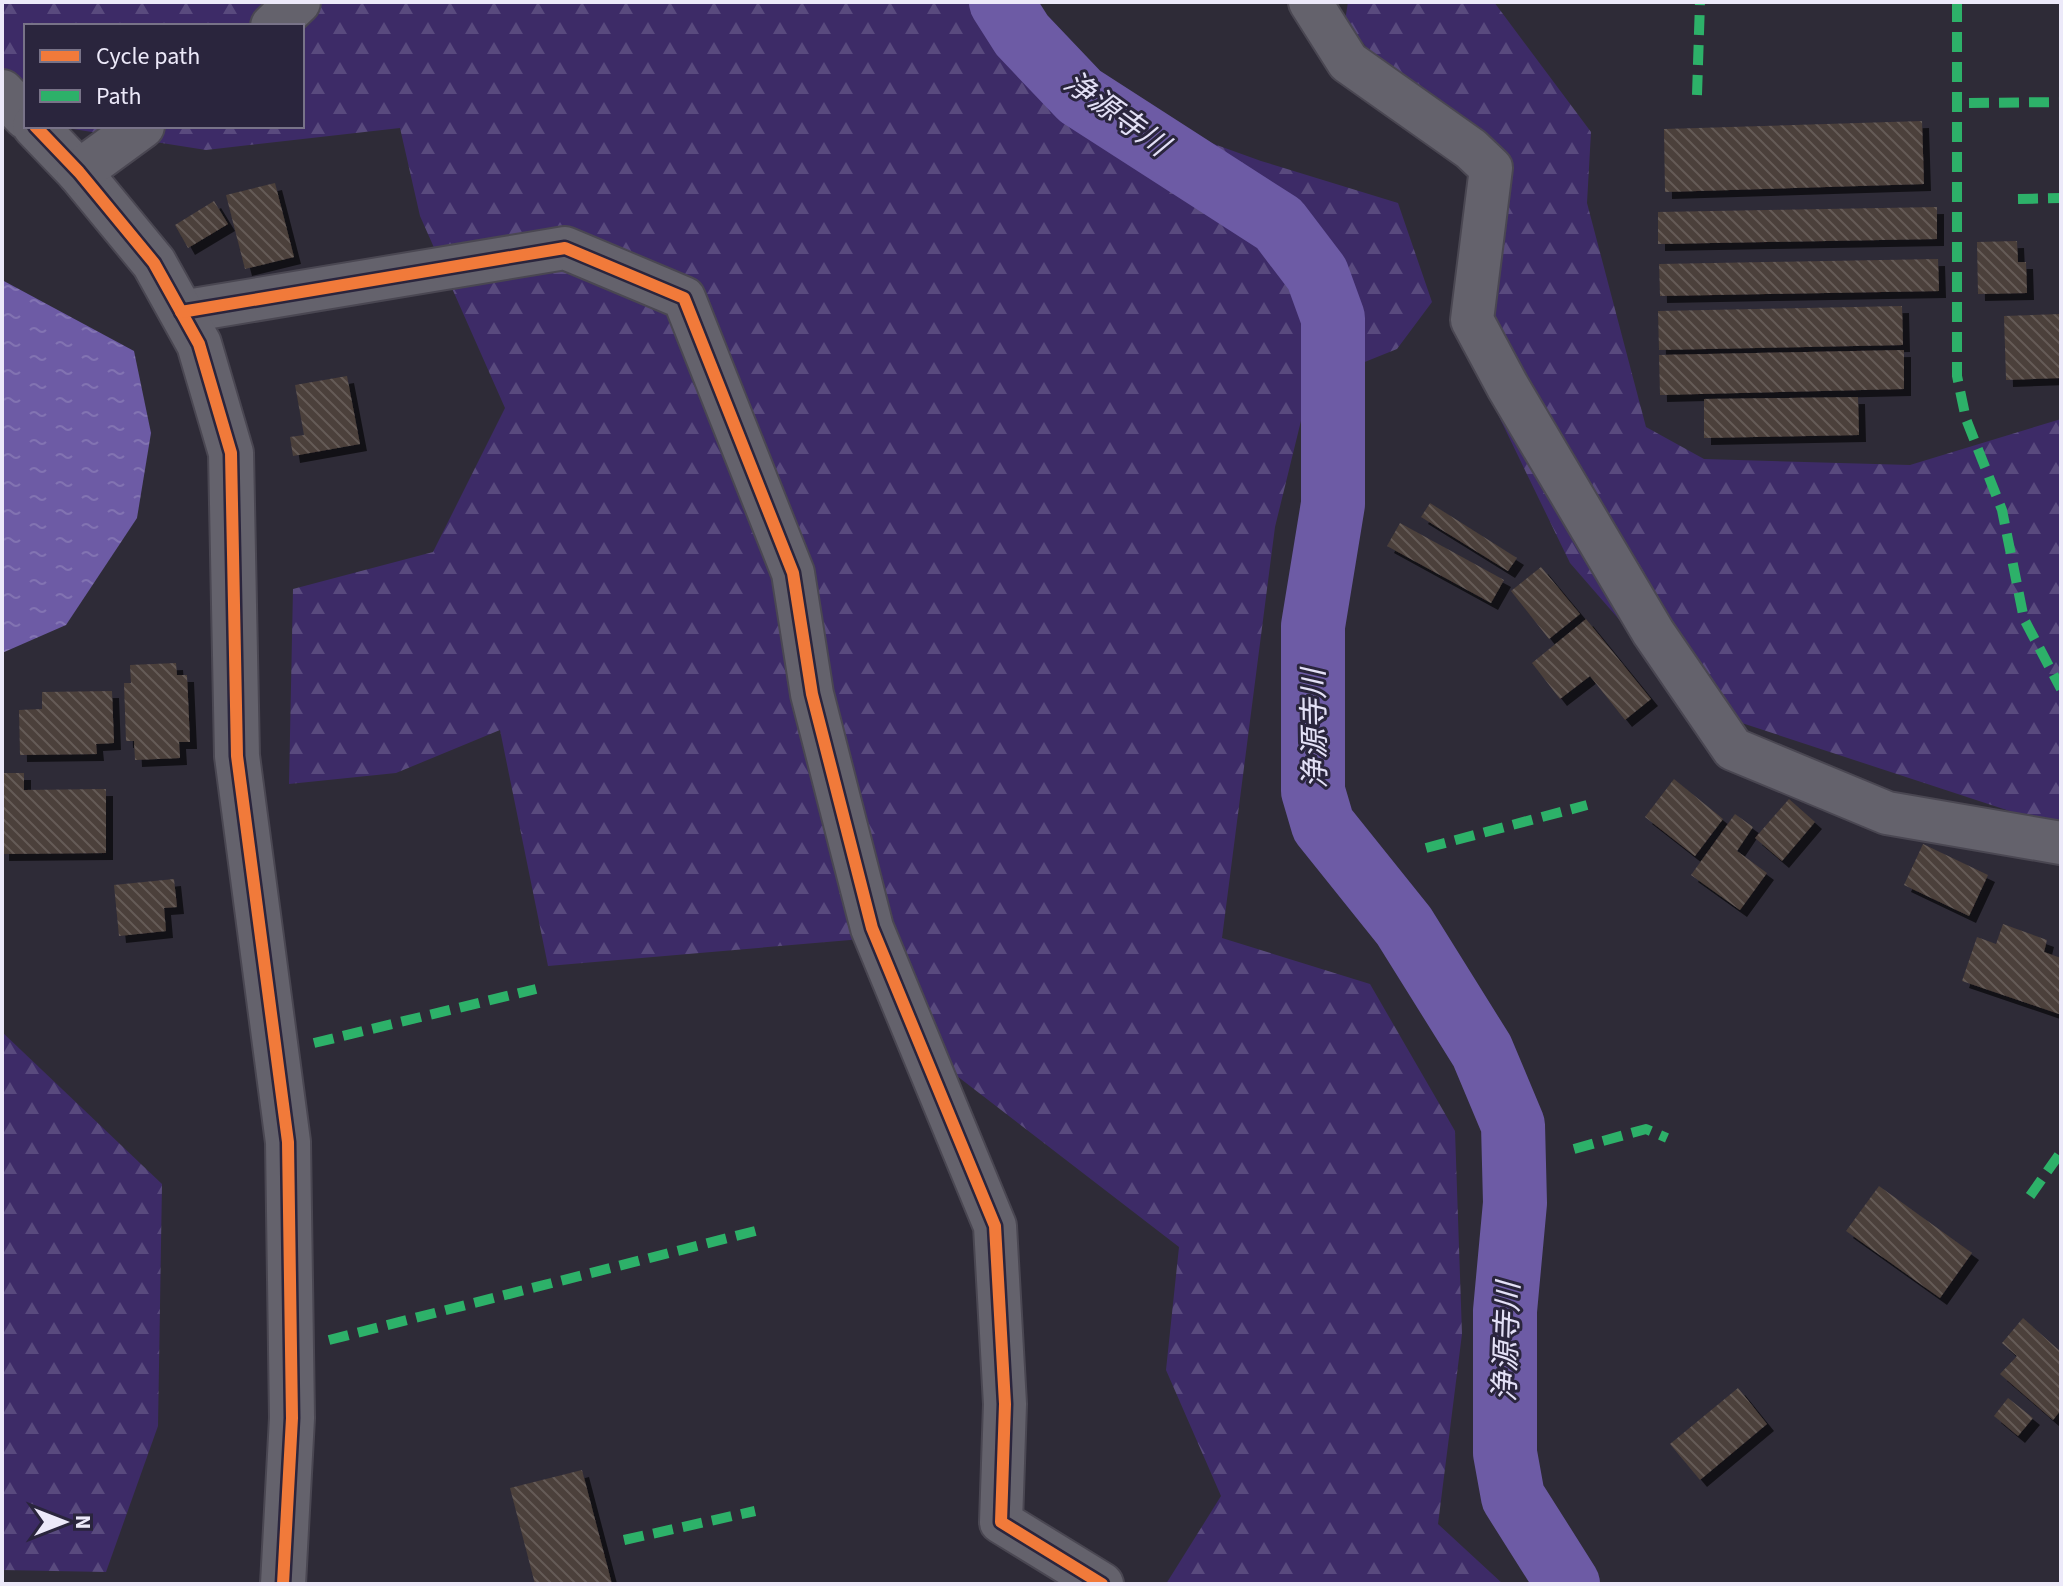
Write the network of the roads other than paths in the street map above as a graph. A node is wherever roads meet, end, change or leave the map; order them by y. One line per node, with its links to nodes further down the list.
1 (298, 2): 3 (street)
2 (1310, 2): 10 (street)
3 (275, 24)
4 (2, 92): 5 (street)
5 (24, 115)
6 (37, 128): 8 (street)
7 (139, 128): 8 (street)
8 (79, 172): 9 (street)
9 (181, 312): 11 (street); 12 (street)
10 (2061, 843)
11 (283, 1584)
12 (1102, 1584)

